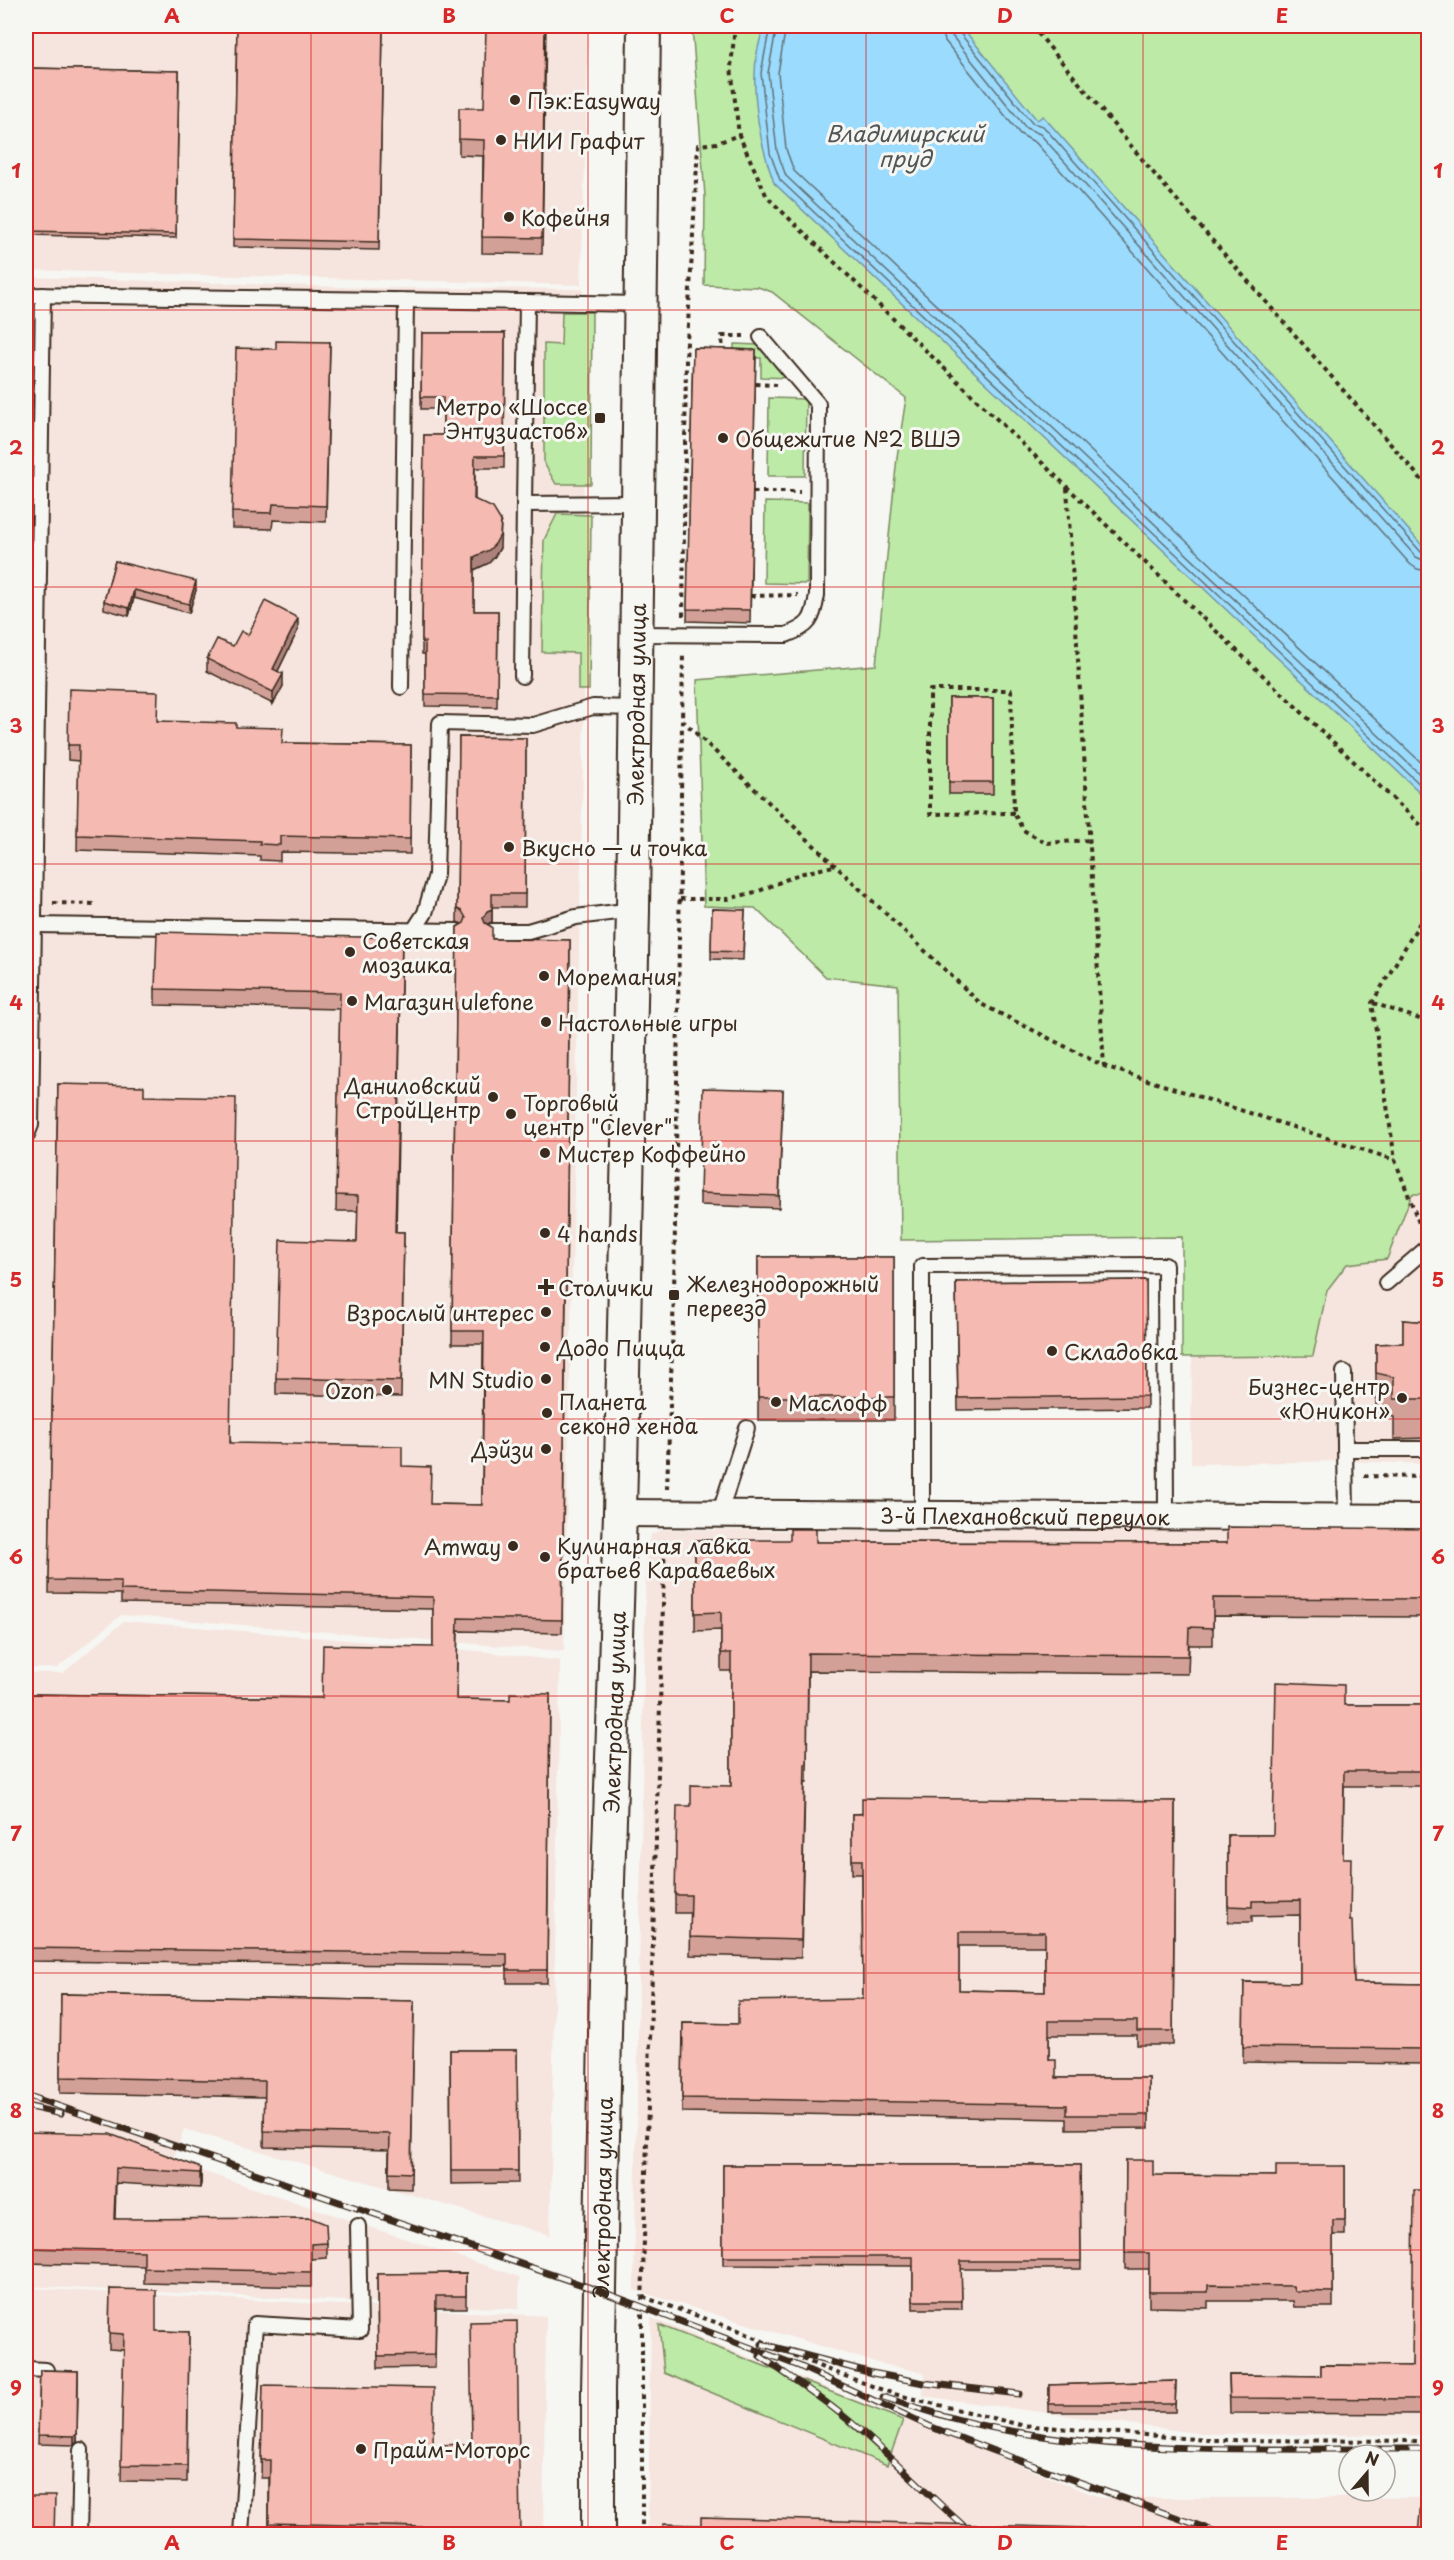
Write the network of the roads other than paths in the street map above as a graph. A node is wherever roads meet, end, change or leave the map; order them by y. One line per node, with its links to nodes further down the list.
1 (644, 26): 6 (street, Электродная улица)
2 (26, 295): 3 (lane)
3 (43, 295): 4 (lane); 15 (lane)
4 (406, 302): 5 (lane); 12 (lane)
5 (527, 302): 6 (lane); 9 (lane)
6 (641, 304): 8 (street, Электродная улица)
7 (761, 337): 10 (lane)
8 (639, 503): 9 (lane); 10 (street, Электродная улица)
9 (524, 504): 11 (lane)
10 (637, 634): 13 (street, Электродная улица)
11 (522, 676)
12 (401, 687)
13 (636, 708): 14 (street, Электродная улица); 16 (lane)
14 (633, 910): 18 (lane); 26 (street, Электродная улица)
15 (34, 926): 16 (lane); 19 (lane)
16 (414, 930): 17 (lane)
17 (457, 931)
18 (492, 931)
19 (26, 1137)
20 (1428, 1247): 21 (lane)
21 (1386, 1283)
22 (1344, 1372): 24 (lane)
23 (747, 1428): 27 (lane)
24 (1345, 1449): 25 (lane); 30 (lane)
25 (1428, 1449)
26 (620, 1513): 27 (street, 3-й Плехановский переулок); 38 (street, Электродная улица)
27 (719, 1515): 28 (street, 3-й Плехановский переулок)
28 (922, 1515): 29 (street, 3-й Плехановский переулок); 29 (lane)
29 (1166, 1516): 30 (street, 3-й Плехановский переулок)
30 (1346, 1517): 31 (street, 3-й Плехановский переулок)
31 (1428, 1518)
32 (358, 2226): 37 (lane)
33 (26, 2369): 34 (lane)
34 (46, 2370)
35 (81, 2450): 36 (lane)
36 (79, 2535)
37 (241, 2535)
38 (598, 2535)

